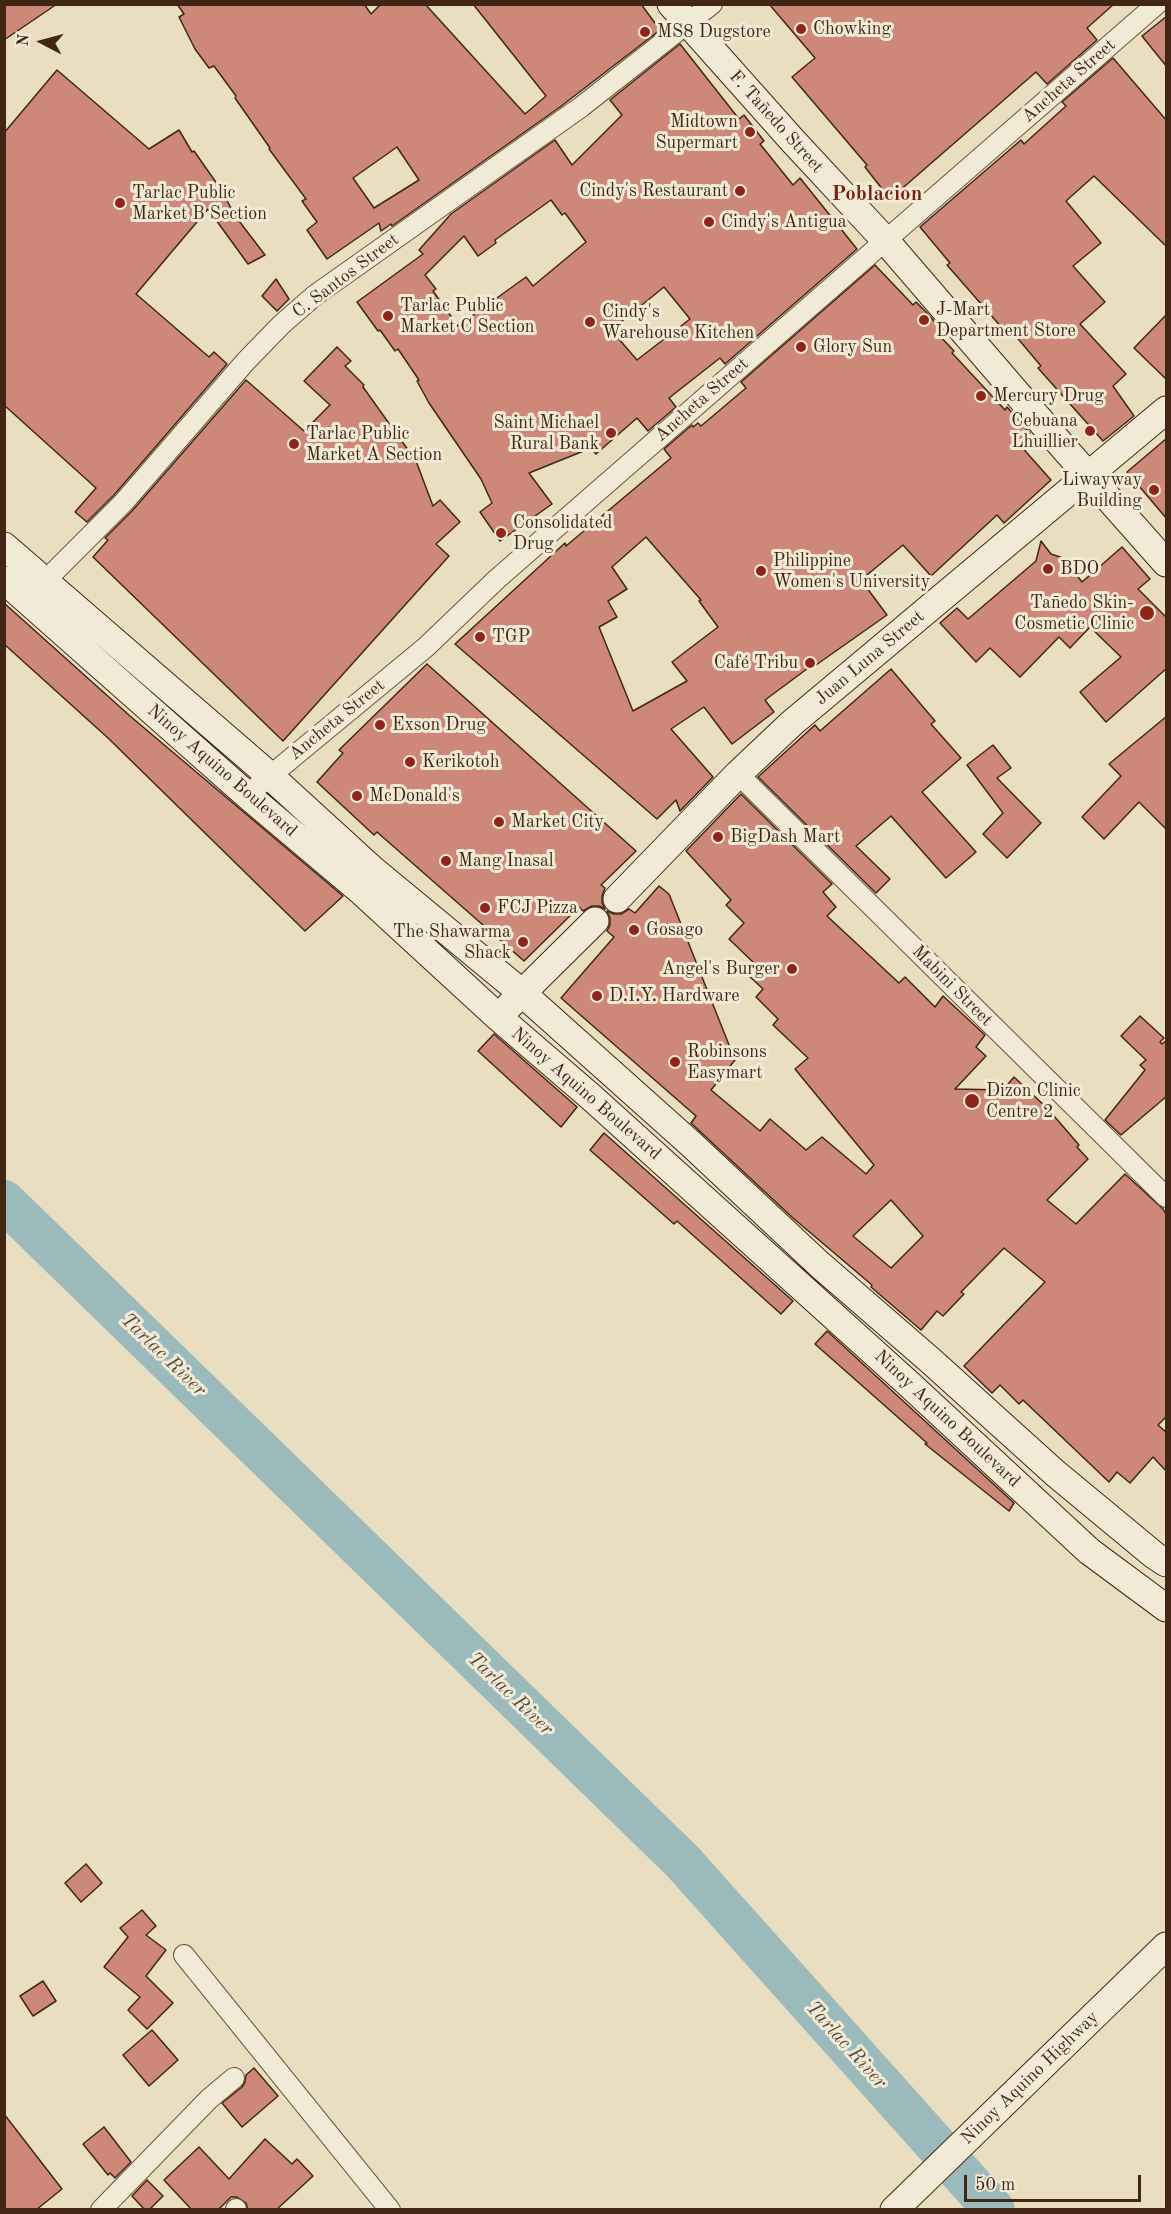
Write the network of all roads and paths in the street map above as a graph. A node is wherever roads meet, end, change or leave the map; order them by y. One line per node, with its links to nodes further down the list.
1 (712, 4): 3 (street, C. Santos Street)
2 (1157, 4): 4 (street, Ancheta Street)
3 (680, 14): 4 (main road, F. Tañedo Street); 10 (street, C. Santos Street)
4 (885, 240): 6 (main road, F. Tañedo Street); 13 (street, Ancheta Street)
5 (1167, 410): 6 (main road, Juan Luna Street)
6 (1088, 476): 8 (main road, F. Tañedo Street); 12 (main road, Juan Luna Street)
7 (4, 546): 10 (main road, Ninoy Aquino Boulevard)
8 (1167, 563)
9 (4, 580): 11 (main road, Ninoy Aquino Boulevard)
10 (46, 581): 11 (street, C. Santos Street); 13 (main road, Ninoy Aquino Boulevard)
11 (26, 599): 14 (main road, Ninoy Aquino Boulevard)
12 (738, 774): 15 (main road, Juan Luna Street); 19 (street, Mabini Street)
13 (269, 775): 14 (street, Ancheta Street); 17 (main road, Ninoy Aquino Boulevard)
14 (247, 795): 18 (main road, Ninoy Aquino Boulevard)
15 (617, 899)
16 (595, 921): 17 (main road)
17 (522, 993): 18 (main road); 20 (main road, Ninoy Aquino Boulevard)
18 (498, 1017): 21 (main road, Ninoy Aquino Boulevard)
19 (1166, 1196)
20 (1167, 1563)
21 (1167, 1608)
22 (1167, 1946): 27 (main road, Ninoy Aquino Highway)
23 (184, 1955): 26 (street)
24 (234, 2078): 25 (street)
25 (100, 2210)
26 (390, 2210)
27 (894, 2210)

